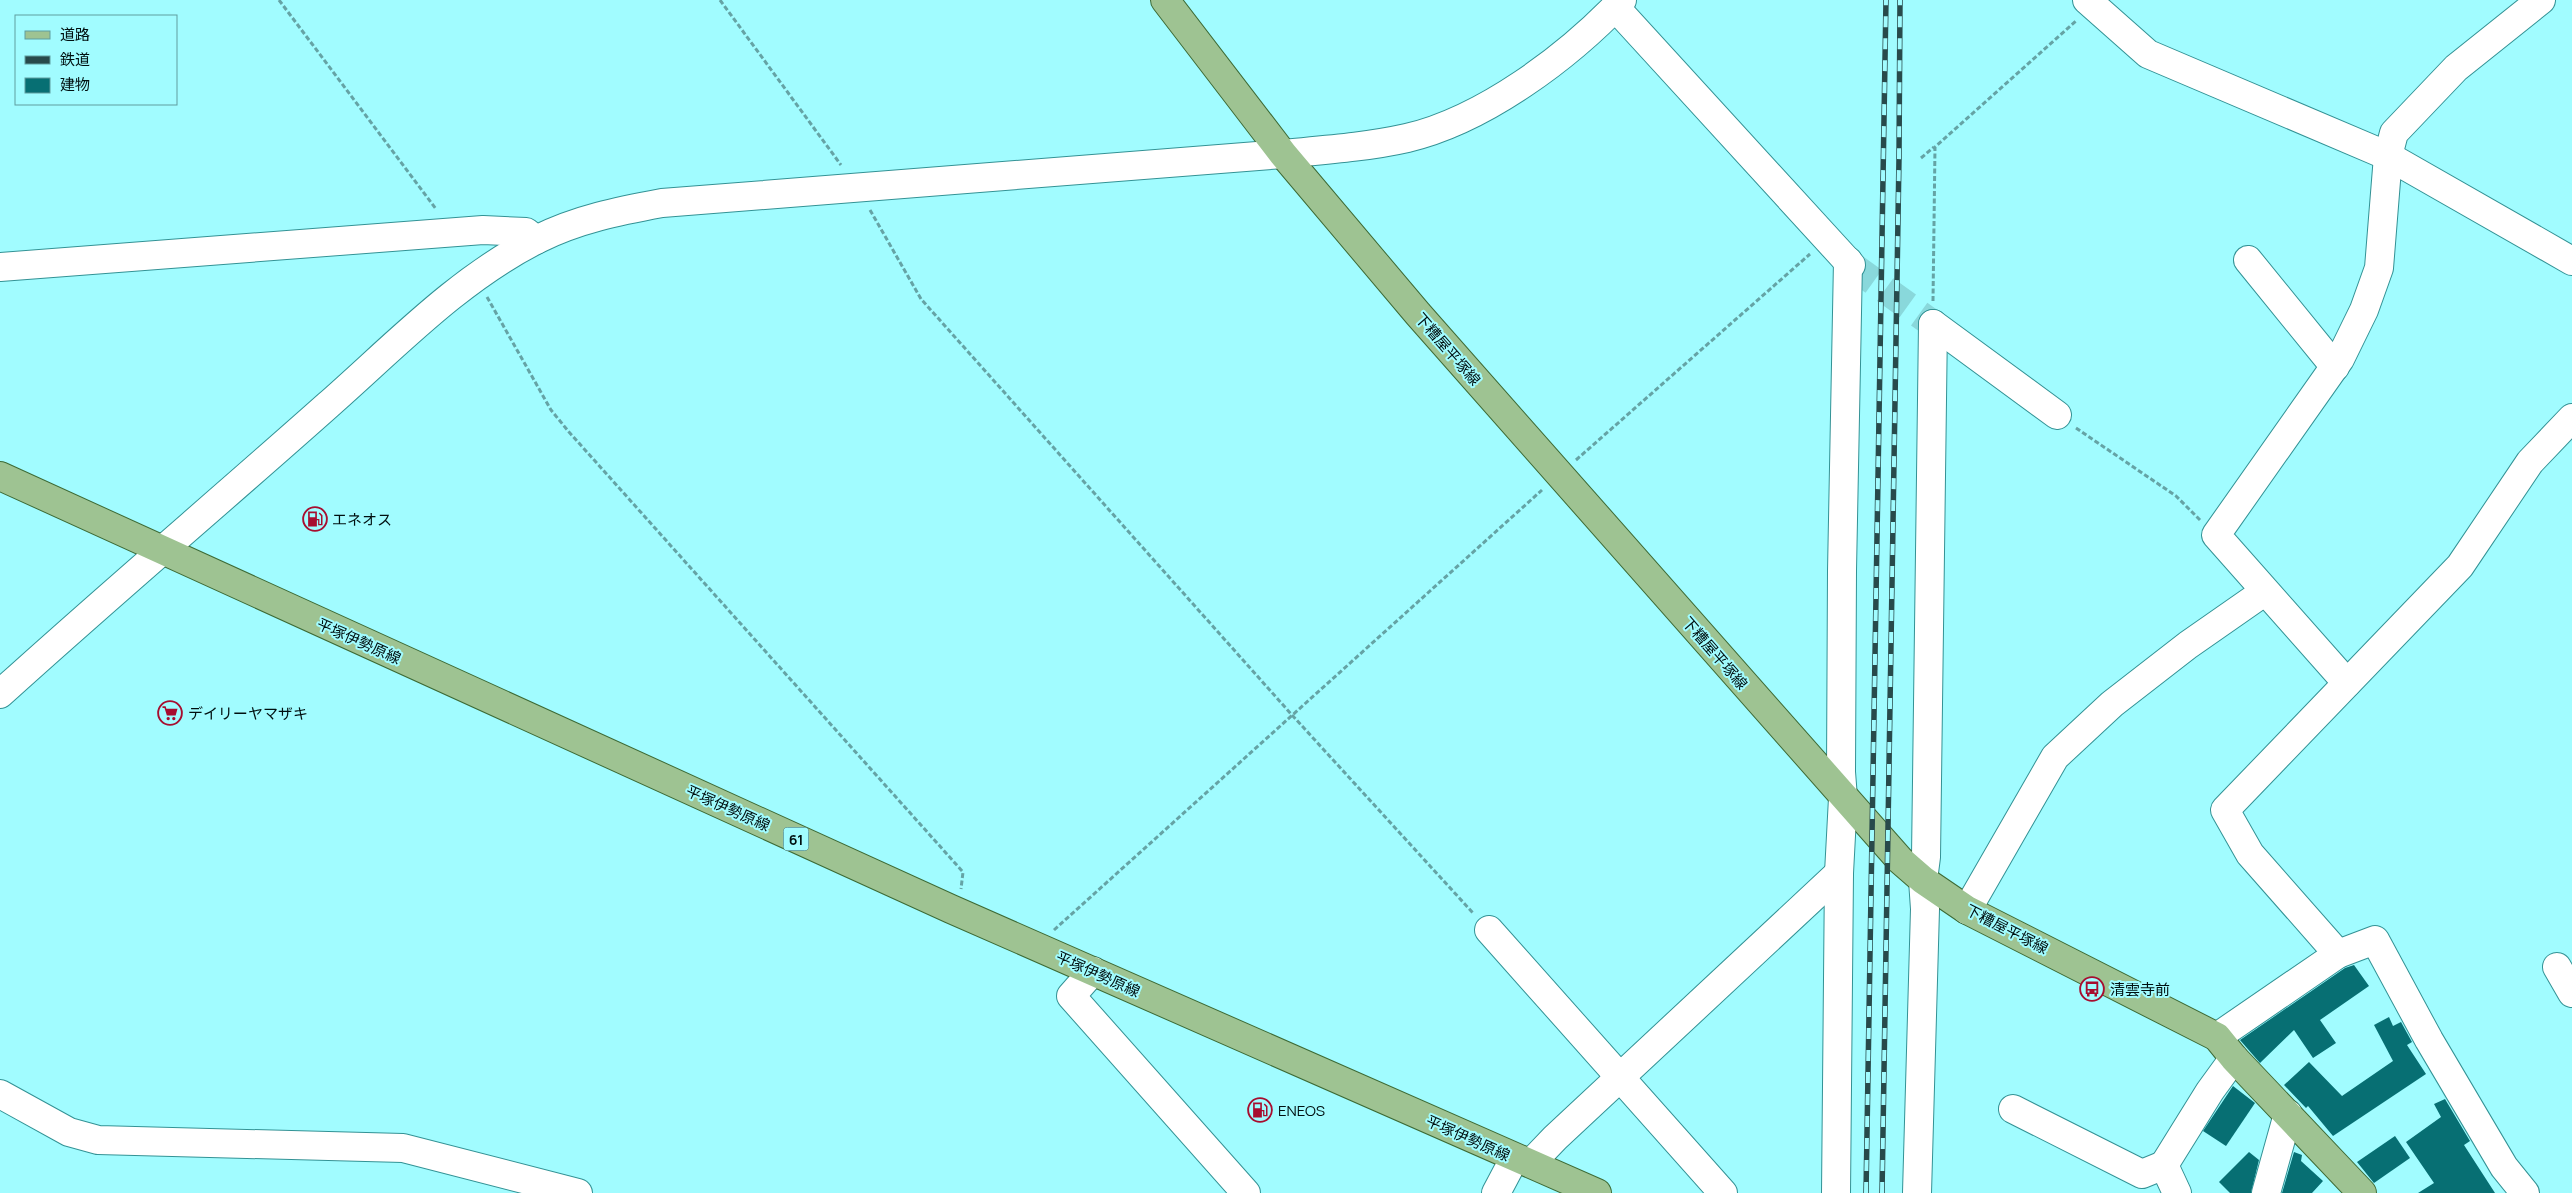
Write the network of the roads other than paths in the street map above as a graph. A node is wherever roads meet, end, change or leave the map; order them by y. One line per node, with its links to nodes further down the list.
1 (1165, 0): 5 (main road, 下糟屋平塚線)
2 (2541, 0): 6 (street)
3 (2090, 3): 6 (street)
4 (1619, 4): 5 (street); 19 (street)
5 (1283, 154): 7 (street); 19 (main road, 下糟屋平塚線)
6 (2388, 156): 9 (street); 11 (street)
7 (536, 240): 10 (street); 15 (street)
8 (2248, 260): 11 (street)
9 (2572, 261)
10 (0, 268)
11 (2335, 366): 16 (street)
12 (2057, 415): 21 (street)
13 (2572, 418): 17 (street)
14 (0, 476): 15 (main road, 平塚伊勢原線 / 61)
15 (160, 550): 18 (street); 26 (main road, 平塚伊勢原線 / 61)
16 (2264, 592): 17 (street); 22 (street)
17 (2347, 683): 24 (street)
18 (0, 694)
19 (1843, 798): 20 (street); 21 (main road, 下糟屋平塚線)
20 (1838, 873): 30 (street); 41 (street)
21 (1923, 880): 22 (main road, 下糟屋平塚線); 42 (street)
22 (1967, 910): 28 (main road, 下糟屋平塚線)
23 (1489, 930): 30 (street)
24 (2338, 954): 28 (street); 46 (street)
25 (2557, 968): 27 (street)
26 (1093, 971): 34 (main road, 平塚伊勢原線 / 61); 37 (street)
27 (2572, 993)
28 (2217, 1037): 29 (main road, 下糟屋平塚線)
29 (2234, 1058): 33 (main road, 下糟屋平塚線); 35 (street)
30 (1621, 1077): 34 (street); 40 (street)
31 (0, 1094): 36 (street)
32 (2013, 1109): 35 (street)
33 (2288, 1114): 44 (street); 45 (main road, 下糟屋平塚線)
34 (1522, 1161): 38 (street); 39 (main road, 平塚伊勢原線 / 61)
35 (2164, 1165): 43 (street)
36 (578, 1193)
37 (1246, 1193)
38 (1496, 1193)
39 (1596, 1193)
40 (1723, 1193)
41 (1836, 1193)
42 (1917, 1193)
43 (2177, 1193)
44 (2266, 1193)
45 (2362, 1193)
46 (2525, 1193)

